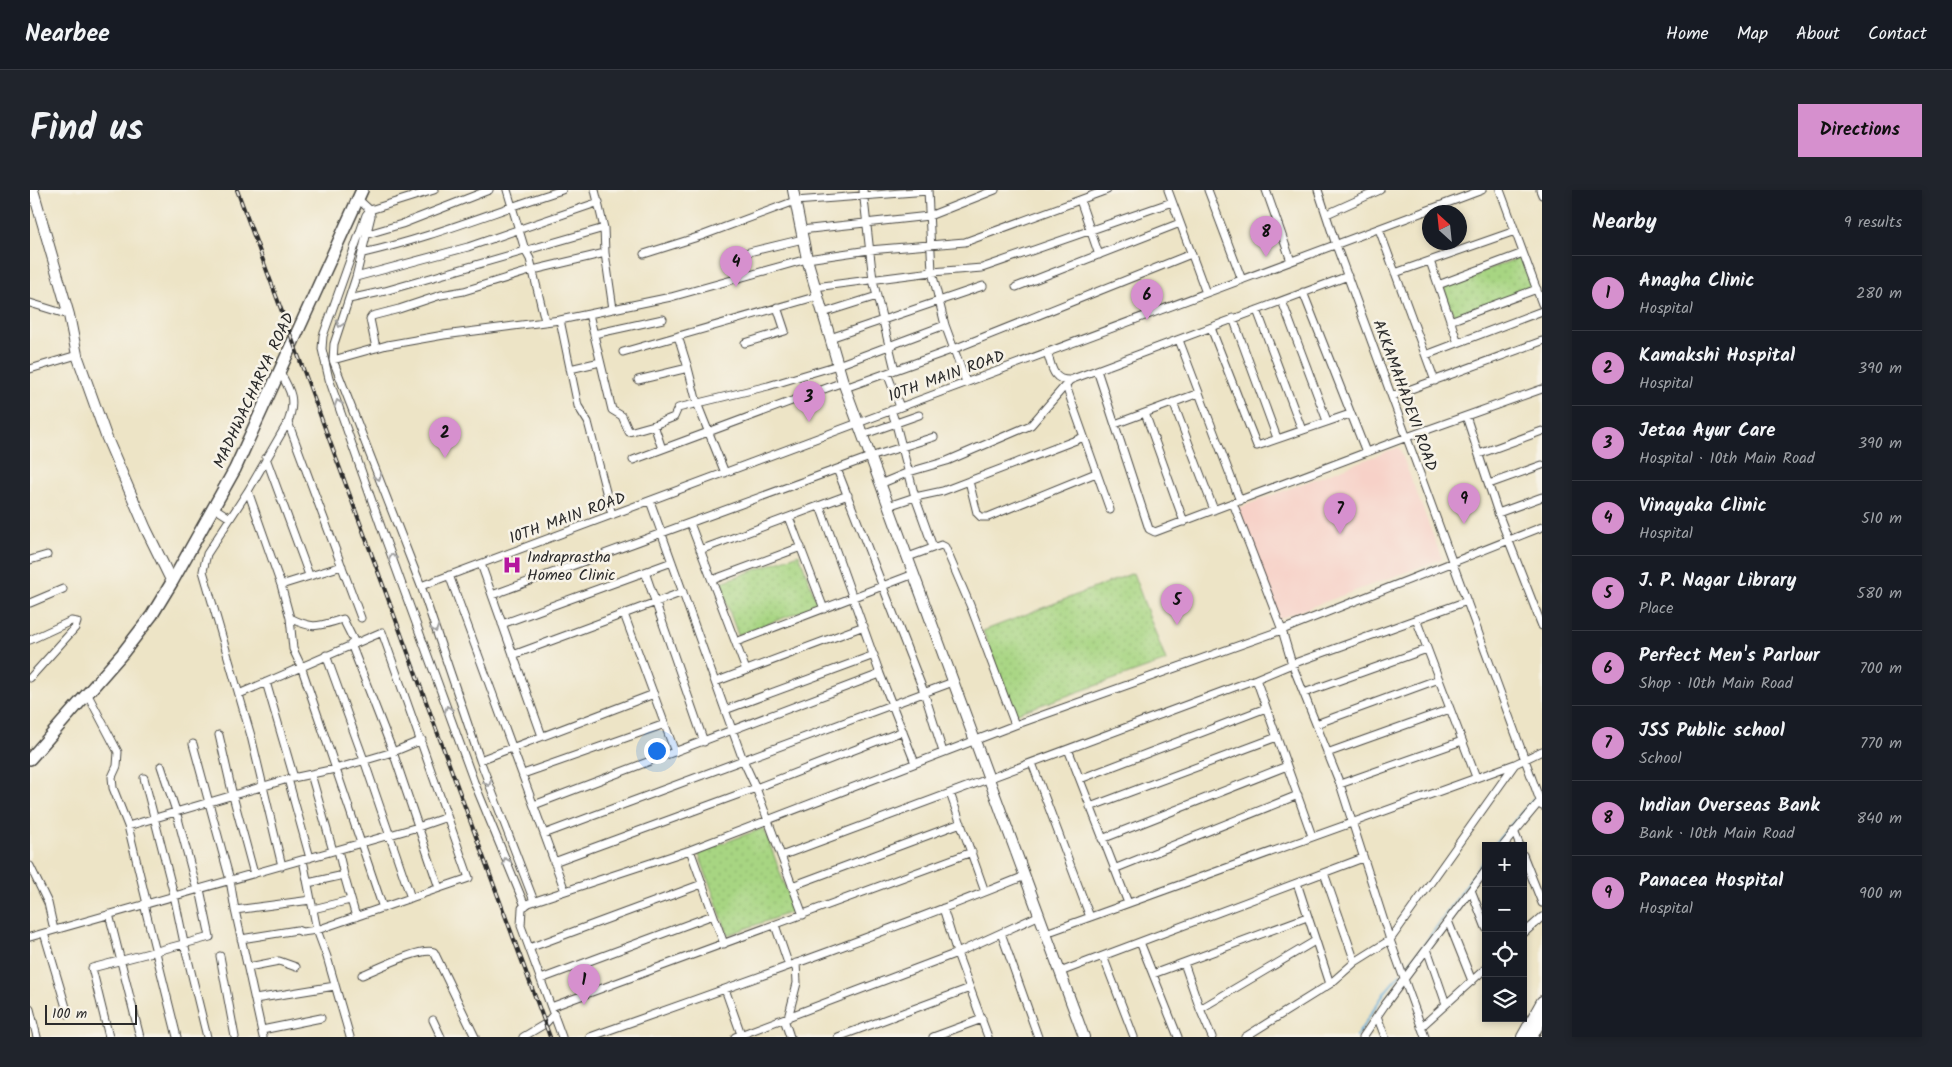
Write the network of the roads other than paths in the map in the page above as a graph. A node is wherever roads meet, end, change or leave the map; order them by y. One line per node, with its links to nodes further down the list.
1 (33, 190): 81 (street)
2 (434, 190): 29 (street)
3 (489, 190): 39 (street)
4 (507, 190): 28 (street)
5 (562, 190): 28 (street)
6 (595, 190): 25 (street)
7 (793, 190): 26 (street)
8 (928, 190): 20 (street); 31 (street)
9 (972, 190): 23 (street)
10 (995, 190): 23 (street)
11 (1107, 190): 24 (street)
12 (1168, 190): 27 (street)
13 (1208, 190): 61 (street)
14 (1266, 190): 53 (street)
15 (1318, 190): 30 (street, AKKAMAHADEVI ROAD)
16 (1380, 190): 30 (street)
17 (1482, 190): 36 (street, 10TH MAIN ROAD)
18 (1500, 190): 38 (street)
19 (1540, 190): 22 (street)
20 (864, 193): 26 (street); 33 (street)
21 (360, 194): 29 (street); 112 (main road, MADHWACHARYA ROAD)
22 (1542, 195)
23 (972, 199): 31 (street)
24 (1080, 200): 37 (street); 41 (street)
25 (599, 202): 34 (street); 35 (street)
26 (795, 202): 40 (street); 49 (street)
27 (1172, 202): 32 (street); 37 (street)
28 (511, 206): 35 (street); 45 (street)
29 (370, 210): 39 (street); 340 (street, one-way to 29)
30 (1327, 214): 42 (street, AKKAMAHADEVI ROAD)
31 (929, 216): 33 (street); 41 (street)
32 (1180, 223): 50 (street); 51 (street)
33 (867, 224): 40 (street); 44 (street)
34 (604, 228): 43 (street); 46 (street)
35 (519, 229): 43 (street); 59 (street)
36 (1379, 229): 42 (street, 10TH MAIN ROAD); 57 (street)
37 (1091, 230): 51 (street); 56 (street)
38 (1515, 231): 48 (street); 54 (street)
39 (368, 234): 45 (street)
40 (802, 234): 47 (street); 52 (street)
41 (930, 245): 44 (street); 56 (street)
42 (1336, 245): 53 (street, 10TH MAIN ROAD); 58 (street, AKKAMAHADEVI ROAD)
43 (525, 250): 55 (street); 70 (street)
44 (869, 250): 52 (street); 60 (street)
45 (363, 253): 59 (street)
46 (605, 253): 55 (street); 76 (street)
47 (745, 253)
48 (1523, 253): 62 (street); 65 (street)
49 (644, 254)
50 (1191, 254): 68 (street); 99 (street)
51 (1099, 255): 64 (street)
52 (807, 259): 66 (street); 76 (street)
53 (1291, 261): 61 (street, 10TH MAIN ROAD)
54 (1430, 261): 57 (street); 62 (street)
55 (533, 270): 86 (street); 98 (street)
56 (932, 272): 60 (street); 72 (street)
57 (1395, 274): 103 (street)
58 (1348, 276): 67 (street); 121 (street, AKKAMAHADEVI ROAD)
59 (356, 277): 70 (street)
60 (874, 280): 66 (street); 69 (street)
61 (1242, 280): 68 (street, 10TH MAIN ROAD)
62 (1438, 285): 87 (street)
63 (983, 286): 72 (street)
64 (1016, 287)
65 (1536, 289): 74 (street); 87 (street)
66 (816, 292): 75 (street); 79 (street)
67 (1303, 292): 71 (street); 127 (street)
68 (1206, 293): 101 (street, 10TH MAIN ROAD)
69 (877, 296): 79 (street); 85 (street)
70 (348, 299): 104 (street, one-way to 104)
71 (1282, 300): 77 (street); 130 (street)
72 (939, 301): 85 (street); 88 (street)
73 (30, 302): 81 (street)
74 (1542, 304)
75 (778, 307): 91 (street); 95 (street)
76 (613, 309): 80 (street)
77 (1258, 310): 82 (street); 136 (street)
78 (1542, 311): 96 (street)
79 (822, 313): 92 (street)
80 (589, 314): 84 (street); 90 (street)
81 (69, 315): 102 (street)
82 (1233, 318): 89 (street); 143 (street)
83 (664, 319): 90 (street)
84 (560, 320): 86 (street); 109 (street)
85 (882, 320): 92 (street); 97 (street)
86 (545, 321): 98 (street)
87 (1450, 321): 96 (street)
88 (945, 325): 97 (street); 99 (street)
89 (1211, 328): 93 (street); 143 (street)
90 (594, 334): 135 (street)
91 (678, 336): 100 (street); 107 (street)
92 (830, 338): 106 (street)
93 (1179, 340): 111 (street); 120 (street)
94 (1542, 341): 115 (street)
95 (745, 343)
96 (1458, 343): 103 (street)
97 (888, 346): 106 (street); 110 (street)
98 (376, 348): 104 (street)
99 (954, 349): 110 (street); 116 (street)
100 (623, 352)
101 (1047, 352): 116 (street, 10TH MAIN ROAD); 117 (street)
102 (77, 354): 108 (street); 195 (street)
103 (1426, 355): 115 (street)
104 (333, 360): 196 (street, one-way to 196)
105 (596, 363): 109 (street)
106 (838, 365): 118 (street); 123 (street)
107 (688, 368): 114 (street); 123 (street)
108 (30, 369)
109 (570, 369): 171 (street)
110 (895, 370): 113 (street)
111 (1096, 370): 117 (street); 134 (street)
112 (280, 372): 131 (street); 167 (main road, MADHWACHARYA ROAD)
113 (887, 373): 118 (street); 124 (street)
114 (638, 380)
115 (1435, 380): 121 (street)
116 (966, 382): 124 (street, 10TH MAIN ROAD)
117 (1068, 383): 141 (street); 153 (street)
118 (844, 385): 132 (street); 138 (street)
119 (1542, 389): 129 (street)
120 (1199, 393): 122 (street); 164 (street)
121 (1392, 396): 142 (street, AKKAMAHADEVI ROAD)
122 (1174, 402): 126 (street); 169 (street)
123 (697, 403): 135 (street); 138 (street)
124 (900, 407): 125 (street, 10TH MAIN ROAD)
125 (891, 410): 132 (street, 10TH MAIN ROAD); 133 (street)
126 (1145, 413): 134 (street); 174 (street)
127 (1350, 414): 130 (street); 146 (street)
128 (919, 415): 133 (street)
129 (1466, 416): 142 (street); 147 (street)
130 (1327, 421): 136 (street)
131 (288, 422): 149 (street); 188 (street)
132 (857, 423): 139 (street); 154 (street, 10TH MAIN ROAD)
133 (896, 424): 139 (street); 144 (street)
134 (1115, 424): 174 (street)
135 (654, 425): 145 (street)
136 (1302, 430): 143 (street)
137 (1542, 431): 147 (street)
138 (708, 433): 145 (street); 154 (street)
139 (862, 435): 148 (street)
140 (934, 437): 144 (street)
141 (1084, 437): 155 (street); 156 (street)
142 (1406, 437): 146 (street); 186 (street, AKKAMAHADEVI ROAD)
143 (1277, 438)
144 (902, 448): 148 (street); 153 (street)
145 (662, 449): 150 (street)
146 (1366, 452): 164 (street)
147 (1479, 454): 158 (street)
148 (870, 456): 152 (street); 157 (street)
149 (266, 458): 159 (street); 191 (street)
150 (633, 460)
151 (1542, 465): 158 (street)
152 (837, 469): 160 (street); 175 (street)
153 (909, 472): 157 (street); 161 (street)
154 (725, 473): 163 (street, 10TH MAIN ROAD)
155 (1096, 474): 156 (street); 168 (street)
156 (969, 482): 161 (street)
157 (880, 484): 166 (street)
158 (1489, 484): 170 (street)
159 (248, 491): 173 (street); 194 (street)
160 (848, 495): 165 (street); 197 (street)
161 (915, 497): 166 (street); 180 (street)
162 (1542, 497): 170 (street)
163 (650, 501): 171 (street, 10TH MAIN ROAD); 177 (street)
164 (1236, 502): 169 (street); 214 (street)
165 (820, 506): 172 (street); 202 (street)
166 (888, 506): 183 (street)
167 (213, 507): 173 (street); 195 (main road, MADHWACHARYA ROAD)
168 (1110, 510)
169 (1214, 510): 174 (street)
170 (1498, 513): 178 (street)
171 (612, 515): 187 (street, 10TH MAIN ROAD)
172 (789, 517): 179 (street); 181 (street)
173 (230, 518): 235 (street)
174 (1184, 522)
175 (690, 523): 177 (street); 181 (street)
176 (1542, 527): 178 (street)
177 (662, 533): 185 (street); 200 (street)
178 (1508, 540): 186 (street); 213 (street)
179 (801, 547): 193 (street); 206 (street)
180 (933, 547): 183 (street); 243 (street)
181 (700, 550): 193 (street)
182 (47, 555): 184 (street)
183 (908, 557): 190 (street)
184 (30, 560)
185 (672, 562): 189 (street); 199 (street)
186 (1454, 563): 203 (street, AKKAMAHADEVI ROAD); 214 (street)
187 (481, 564): 192 (street, 10TH MAIN ROAD); 200 (street)
188 (342, 566): 191 (street); 209 (street)
189 (645, 572): 205 (street); 211 (street)
190 (914, 574): 197 (street); 231 (street)
191 (308, 575): 194 (street)
192 (449, 575): 196 (street, 10TH MAIN ROAD); 255 (street)
193 (712, 580): 216 (street)
194 (280, 581): 208 (street)
195 (172, 582): 201 (main road, MADHWACHARYA ROAD)
196 (421, 586): 264 (street, one-way to 264)
197 (883, 587): 202 (street); 232 (street)
198 (63, 589): 204 (street)
199 (683, 592): 205 (street); 230 (street)
200 (492, 595): 211 (street)
201 (162, 598): 233 (main road, MADHWACHARYA ROAD); 254 (main road, MADHWACHARYA ROAD)
202 (854, 598): 206 (street); 212 (street)
203 (1466, 601): 210 (street); 266 (street, AKKAMAHADEVI ROAD)
204 (30, 603)
205 (655, 603): 207 (street); 252 (street)
206 (824, 609): 216 (street)
207 (624, 614): 219 (street); 236 (street)
208 (290, 618): 217 (street); 223 (street)
209 (362, 618)
210 (1416, 619): 218 (street); 222 (street)
211 (502, 624): 219 (street)
212 (864, 626): 220 (street); 224 (street)
213 (1542, 626)
214 (1282, 630): 222 (street); 243 (street)
215 (30, 640): 226 (street)
216 (736, 642): 224 (street)
217 (353, 644): 221 (street); 249 (street); 258 (street)
218 (1427, 648): 228 (street); 234 (street)
219 (513, 655): 247 (street)
220 (874, 655): 225 (street); 240 (street)
221 (326, 656): 223 (street); 263 (street)
222 (1292, 664): 227 (street); 234 (street)
223 (301, 666): 229 (street); 272 (street)
224 (746, 670): 230 (street)
225 (880, 674): 237 (street); 244 (street)
226 (30, 678)
227 (1256, 679): 238 (street); 256 (street)
228 (1439, 679): 239 (street); 242 (street)
229 (266, 682): 235 (street); 277 (street)
230 (716, 682): 240 (street)
231 (953, 682): 232 (street); 250 (street)
232 (924, 692): 237 (street); 260 (street)
233 (87, 693): 262 (main road, MADHWACHARYA ROAD); 296 (street)
234 (1304, 693): 242 (street)
235 (239, 694): 281 (street)
236 (654, 694): 241 (street); 247 (street)
237 (892, 704): 245 (street); 265 (street)
238 (1266, 708): 248 (street); 279 (street)
239 (1450, 709): 251 (street); 261 (street)
240 (726, 710): 244 (street)
241 (665, 724): 259 (street); 274 (street)
242 (1316, 724): 261 (street)
243 (1015, 725): 250 (street)
244 (733, 731): 252 (street); 265 (street)
245 (903, 731): 267 (street); 282 (street)
246 (219, 735): 285 (street)
247 (542, 736): 255 (street)
248 (1277, 736): 271 (street); 289 (street)
249 (422, 740): 258 (street); 291 (street)
250 (975, 740): 260 (street); 278 (street)
251 (1462, 741): 275 (street); 280 (street)
252 (704, 742): 259 (street)
253 (193, 744): 286 (street)
254 (30, 748)
255 (513, 749): 264 (street); 274 (street)
256 (1068, 749): 268 (street); 279 (street)
257 (1542, 750): 266 (street)
258 (392, 752): 263 (street); 297 (street)
259 (675, 752): 288 (street)
260 (943, 752): 267 (street)
261 (1328, 753): 280 (street)
262 (30, 759)
263 (364, 760): 272 (street); 300 (street)
264 (480, 760): 336 (street, one-way to 336)
265 (744, 760): 282 (street); 299 (street)
266 (1524, 760): 269 (street); 287 (street, AKKAMAHADEVI ROAD)
267 (916, 763): 293 (street)
268 (1032, 763): 278 (street); 352 (street)
269 (1515, 764): 275 (street); 364 (street)
270 (161, 766): 290 (street)
271 (1287, 766): 284 (street); 302 (street)
272 (335, 769): 273 (street); 305 (street)
273 (311, 774): 277 (street); 306 (street)
274 (523, 774): 288 (street)
275 (1476, 777): 294 (street)
276 (144, 778): 292 (street)
277 (291, 779): 281 (street); 311 (street)
278 (988, 779): 283 (street); 321 (street)
279 (1080, 780): 289 (street)
280 (1340, 784): 294 (street)
281 (264, 787): 285 (street); 315 (street)
282 (756, 788): 293 (street); 312 (street)
283 (950, 793): 295 (street); 309 (street)
284 (1298, 795): 301 (street); 316 (street)
285 (233, 796): 286 (street); 318 (street)
286 (210, 802): 290 (street); 322 (street)
287 (1541, 802): 298 (street)
288 (534, 805): 299 (street)
289 (1090, 807): 302 (street)
290 (176, 811): 292 (street); 328 (street)
291 (447, 817): 297 (street); 327 (street)
292 (155, 818): 296 (street); 332 (street)
293 (768, 820): 307 (street); 309 (street)
294 (1352, 822): 301 (street); 310 (street)
295 (961, 823): 308 (street); 326 (street)
296 (128, 826): 338 (street)
297 (418, 827): 300 (street); 327 (street)
298 (1514, 832): 303 (street); 304 (street)
299 (544, 834): 312 (street)
300 (390, 835): 305 (street); 333 (street)
301 (1312, 836): 337 (street)
302 (1102, 838): 316 (street)
303 (1506, 842)
304 (1518, 842)
305 (361, 844): 306 (street); 341 (street)
306 (336, 850): 311 (street); 319 (street)
307 (690, 850): 325 (street); 330 (street)
308 (972, 852): 331 (street); 347 (street)
309 (781, 856): 326 (street)
310 (1363, 858): 317 (street); 364 (street)
311 (306, 859): 315 (street); 323 (street)
312 (554, 862): 330 (street)
313 (1527, 865): 339 (street)
314 (30, 866): 356 (street)
315 (282, 866): 318 (street)
316 (1114, 869): 337 (street)
317 (1324, 873): 324 (street); 376 (street)
318 (254, 874): 322 (street)
319 (344, 875): 323 (street); 335 (street)
320 (1482, 875): 329 (street)
321 (1025, 876): 331 (street); 348 (street)
322 (230, 880): 328 (street); 344 (street)
323 (308, 883): 334 (street)
324 (1297, 883): 350 (street); 366 (street)
325 (702, 884): 346 (street); 369 (street)
326 (792, 886): 347 (street)
327 (439, 888): 333 (street)
328 (199, 889): 332 (street); 367 (street)
329 (1471, 890): 353 (street); 354 (street)
330 (565, 891): 336 (street)
331 (985, 892): 342 (street)
332 (174, 895): 338 (street); 367 (street)
333 (411, 898): 341 (street)
334 (311, 900): 343 (street); 344 (street)
335 (350, 900): 343 (street); 349 (street)
336 (534, 901): 340 (street)
337 (1128, 903): 352 (street)
338 (145, 904): 345 (street); 371 (street)
339 (1542, 904)
340 (525, 906): 369 (street)
341 (383, 908): 349 (street)
342 (943, 908): 372 (street); 378 (street)
343 (313, 909): 357 (street)
344 (235, 910): 363 (street)
345 (109, 914): 356 (street); 375 (street)
346 (713, 915): 368 (street); 386 (street)
347 (803, 915): 355 (street)
348 (1040, 915): 360 (street); 361 (street)
349 (356, 917): 357 (street)
350 (1307, 917): 365 (street); 377 (street)
351 (1542, 917): 359 (street)
352 (1090, 918): 361 (street)
353 (1482, 918)
354 (1448, 921): 370 (street); 387 (street)
355 (775, 925): 368 (street); 378 (street)
356 (54, 930): 358 (street)
357 (317, 930): 363 (street); 389 (street)
358 (44, 932): 362 (street); 398 (street)
359 (1525, 932)
360 (1001, 933): 372 (street); 424 (street)
361 (1046, 933): 381 (street)
362 (30, 936)
363 (241, 939): 379 (street)
364 (1390, 940): 376 (street); 385 (street)
365 (1315, 941): 388 (street); 396 (street)
366 (1140, 942): 374 (street); 383 (street)
367 (184, 943): 371 (street); 413 (street)
368 (724, 944): 397 (street)
369 (529, 948): 386 (street)
370 (1427, 949): 385 (street); 394 (street)
371 (156, 951): 375 (street); 412 (street)
372 (957, 953): 390 (street); 402 (street)
373 (220, 956): 414 (street)
374 (1103, 956): 381 (street); 426 (street)
375 (120, 960): 410 (street); 411 (street)
376 (1355, 962): 388 (street)
377 (1184, 963): 383 (street); 396 (street)
378 (792, 964): 391 (street); 402 (street)
379 (248, 966): 380 (street); 392 (street)
380 (296, 967)
381 (1060, 972): 425 (street)
382 (1482, 972): 387 (street)
383 (1153, 974): 427 (street)
384 (362, 975): 417 (street)
385 (1404, 977): 399 (street); 405 (street)
386 (541, 980): 397 (street)
387 (1472, 981): 394 (street)
388 (1330, 984): 429 (street)
389 (334, 986): 392 (street); 415 (street)
390 (970, 988): 403 (street); 421 (street)
391 (725, 989): 409 (street); 419 (street)
392 (255, 999): 406 (street)
393 (1542, 1001): 433 (street)
394 (1446, 1004): 405 (street)
395 (30, 1009): 407 (street)
396 (1200, 1009): 428 (street)
397 (553, 1011): 408 (street); 418 (street)
398 (68, 1014)
399 (1376, 1016): 430 (street); 431 (street)
400 (1542, 1016): 434 (highway)
401 (321, 1018): 406 (street)
402 (786, 1019): 409 (street); 420 (street)
403 (982, 1019): 422 (street); 423 (street)
404 (433, 1020): 416 (street)
405 (1421, 1027): 432 (street)
406 (262, 1034)
407 (34, 1035)
408 (527, 1036)
409 (740, 1036)
410 (109, 1037)
411 (140, 1037)
412 (177, 1037)
413 (207, 1037)
414 (235, 1037)
415 (350, 1037)
416 (441, 1037)
417 (475, 1037)
418 (562, 1037)
419 (590, 1037)
420 (790, 1037)
421 (838, 1037)
422 (933, 1037)
423 (988, 1037)
424 (1038, 1037)
425 (1084, 1037)
426 (1134, 1037)
427 (1178, 1037)
428 (1212, 1037)
429 (1246, 1037)
430 (1363, 1037)
431 (1384, 1037)
432 (1425, 1037)
433 (1522, 1037)
434 (1530, 1037)

